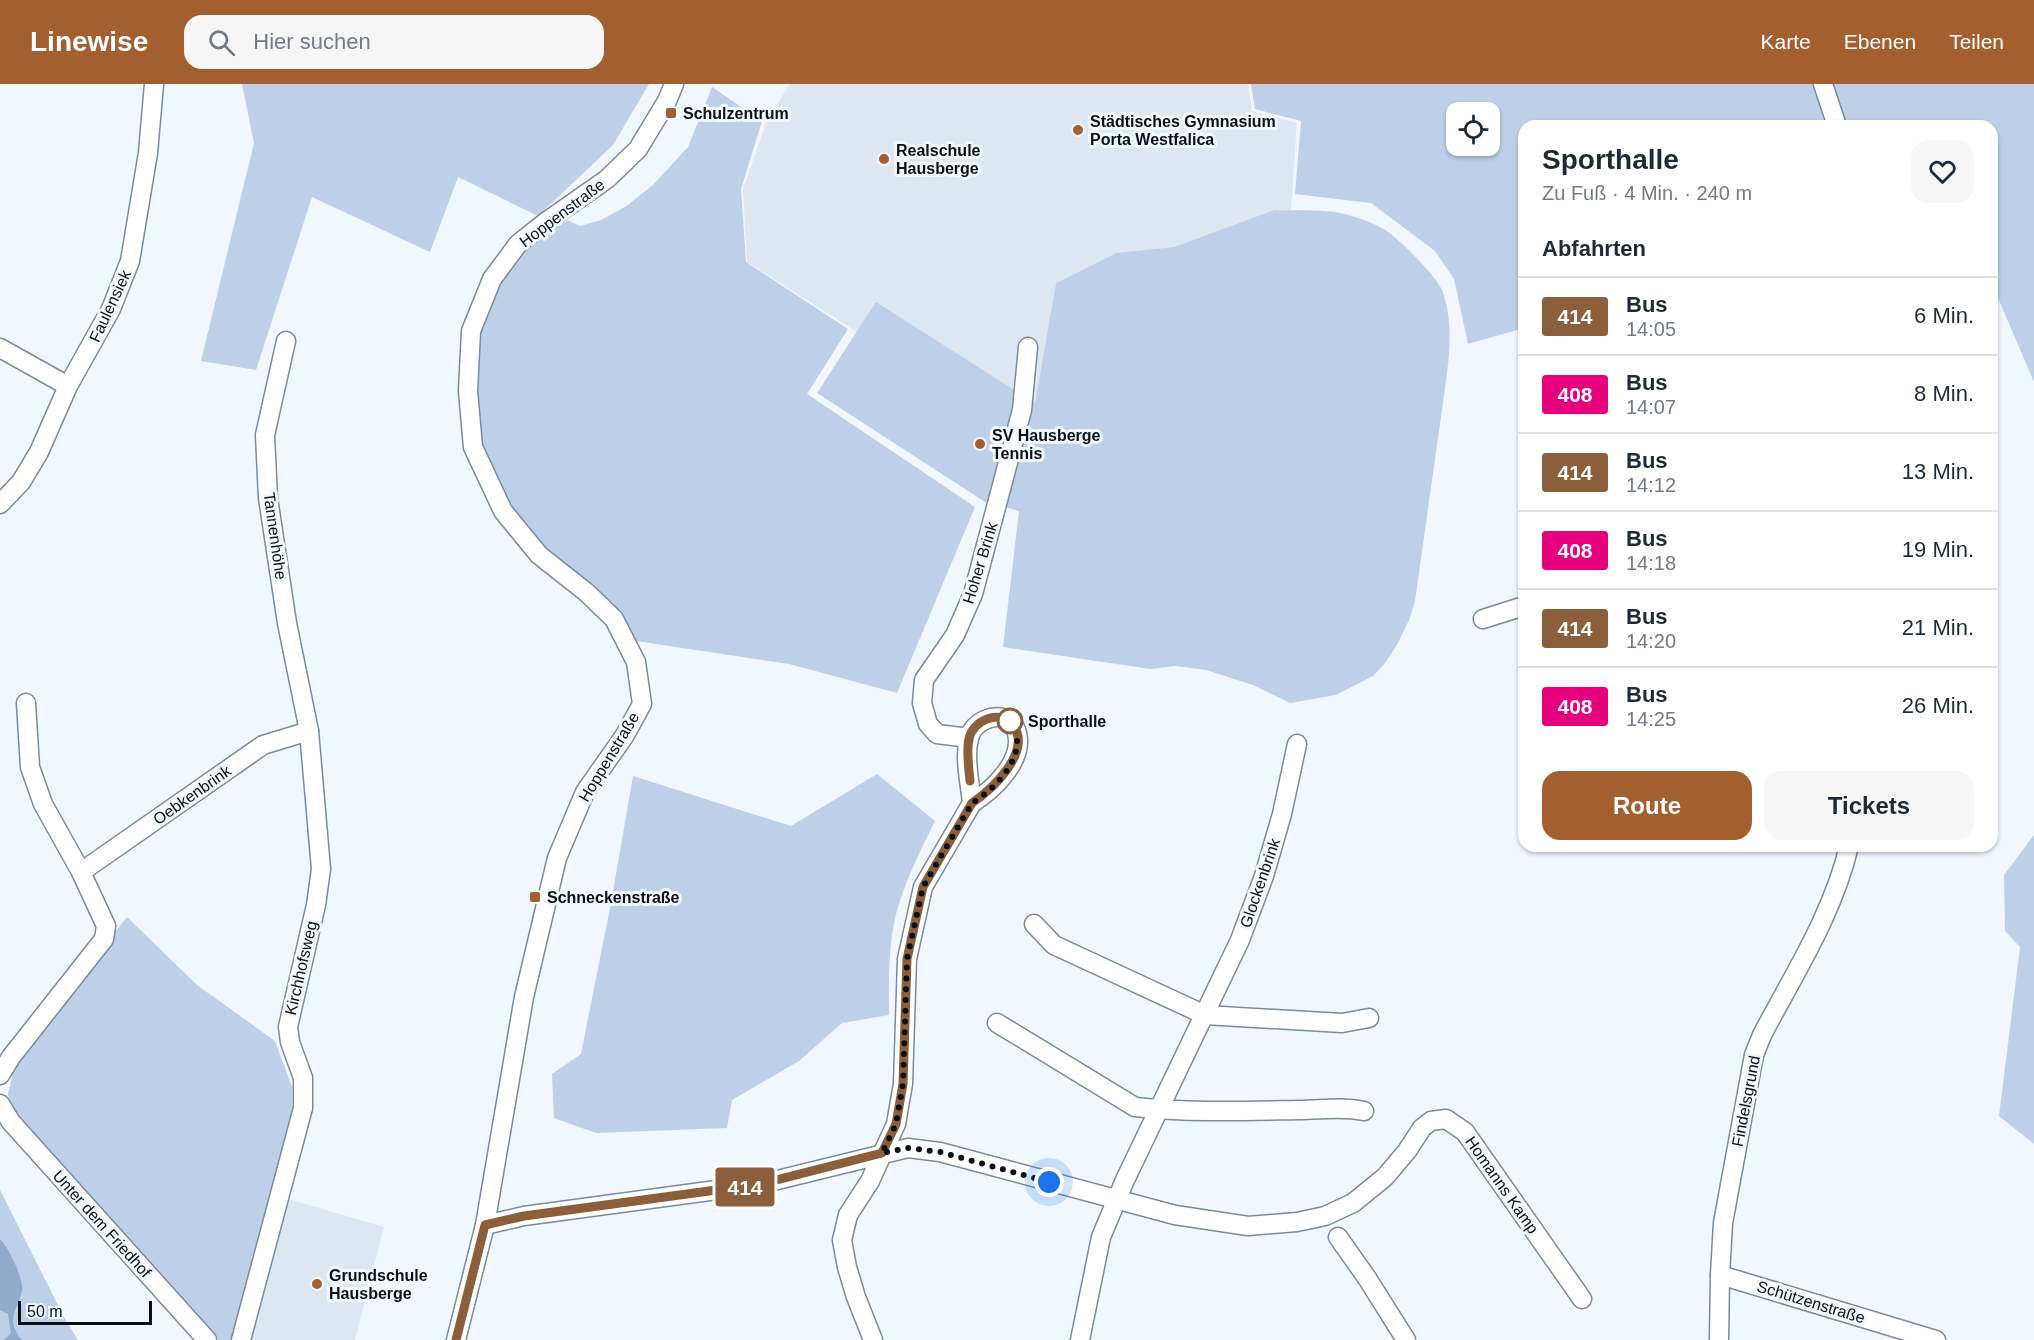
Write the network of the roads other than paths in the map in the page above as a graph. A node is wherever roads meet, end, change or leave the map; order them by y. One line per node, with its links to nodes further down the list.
1 (154, 84): 8 (street, Faulensiek)
2 (674, 84): 29 (street, Hoppenstraße)
3 (1823, 84): 4 (street)
4 (1835, 120)
5 (286, 341): 13 (street, Tannenhöhe)
6 (1028, 347): 14 (street, Hoher Brink)
7 (0, 348): 8 (street)
8 (69, 386): 9 (street, Faulensiek)
9 (0, 504)
10 (1518, 608): 11 (street)
11 (1483, 619)
12 (26, 703): 18 (street)
13 (309, 731): 18 (street, Oebkenbrink); 34 (street, Kirchhofsweg)
14 (969, 738): 16 (street); 16 (street)
15 (1298, 744): 20 (street, Glockenbrink)
16 (972, 803): 27 (street)
17 (1848, 852): 31 (street, Findelsgrund)
18 (81, 872): 23 (street)
19 (1034, 924): 20 (street)
20 (1205, 1016): 21 (street); 25 (street, Glockenbrink)
21 (1369, 1018)
22 (998, 1023): 25 (street)
23 (0, 1075)
24 (0, 1104): 33 (street, Unter dem Friedhof)
25 (1160, 1110): 26 (street); 28 (street, Glockenbrink)
26 (1364, 1111)
27 (882, 1153): 28 (street); 29 (street); 36 (street)
28 (1116, 1200): 32 (street, Homanns Kamp); 37 (street, Glockenbrink)
29 (485, 1225): 35 (street, Hoppenstraße)
30 (1338, 1237): 38 (street)
31 (1720, 1275): 39 (street, Findelsgrund); 40 (street, Schützenstraße)
32 (1582, 1299)
33 (207, 1340)
34 (241, 1340)
35 (456, 1340)
36 (873, 1340)
37 (1080, 1340)
38 (1406, 1340)
39 (1719, 1340)
40 (1936, 1340)

